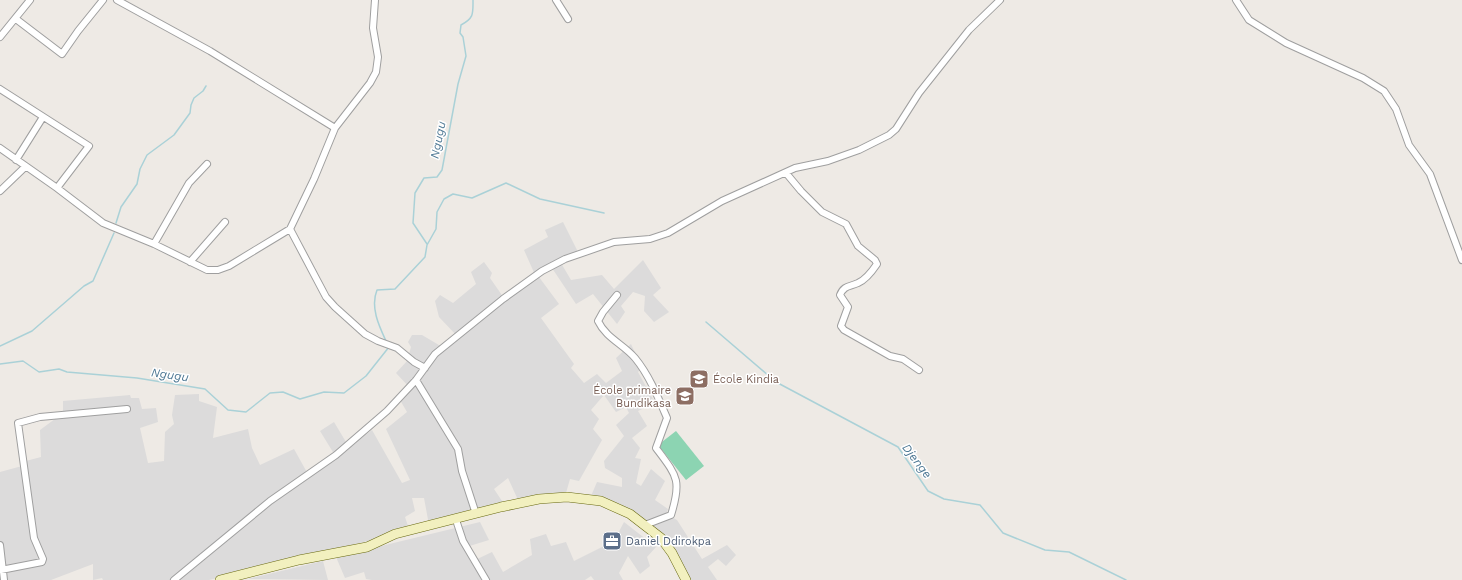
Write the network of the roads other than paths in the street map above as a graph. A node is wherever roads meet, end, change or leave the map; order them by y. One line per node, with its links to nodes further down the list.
1 (30, 0): 8 (street)
2 (104, 0): 8 (street)
3 (117, 0): 13 (street)
4 (375, 0): 13 (street)
5 (556, 0): 9 (street)
6 (1000, 0): 18 (street)
7 (1236, 0): 24 (street)
8 (16, 19): 10 (street)
9 (568, 19)
10 (0, 37)
11 (0, 89): 12 (street)
12 (43, 117): 15 (street); 19 (street)
13 (335, 128): 22 (street)
14 (0, 148): 15 (street)
15 (16, 160): 17 (street)
16 (207, 164): 23 (street)
17 (25, 167): 19 (street); 20 (street)
18 (786, 173): 27 (street); 28 (street)
19 (57, 188): 23 (street)
20 (0, 191)
21 (225, 222): 25 (street)
22 (290, 229): 25 (street); 27 (street)
23 (154, 244): 25 (street)
24 (1462, 260)
25 (190, 262)
26 (617, 295): 33 (street)
27 (425, 368): 29 (street)
28 (919, 370)
29 (416, 380): 31 (street); 37 (street)
30 (127, 409): 35 (street)
31 (476, 514): 32 (main road); 33 (main road)
32 (456, 520): 38 (main road); 39 (street)
33 (645, 525): 40 (main road)
34 (0, 545): 35 (street)
35 (1, 570): 36 (street)
36 (4, 580)
37 (174, 580)
38 (220, 580)
39 (486, 580)
40 (686, 580)

